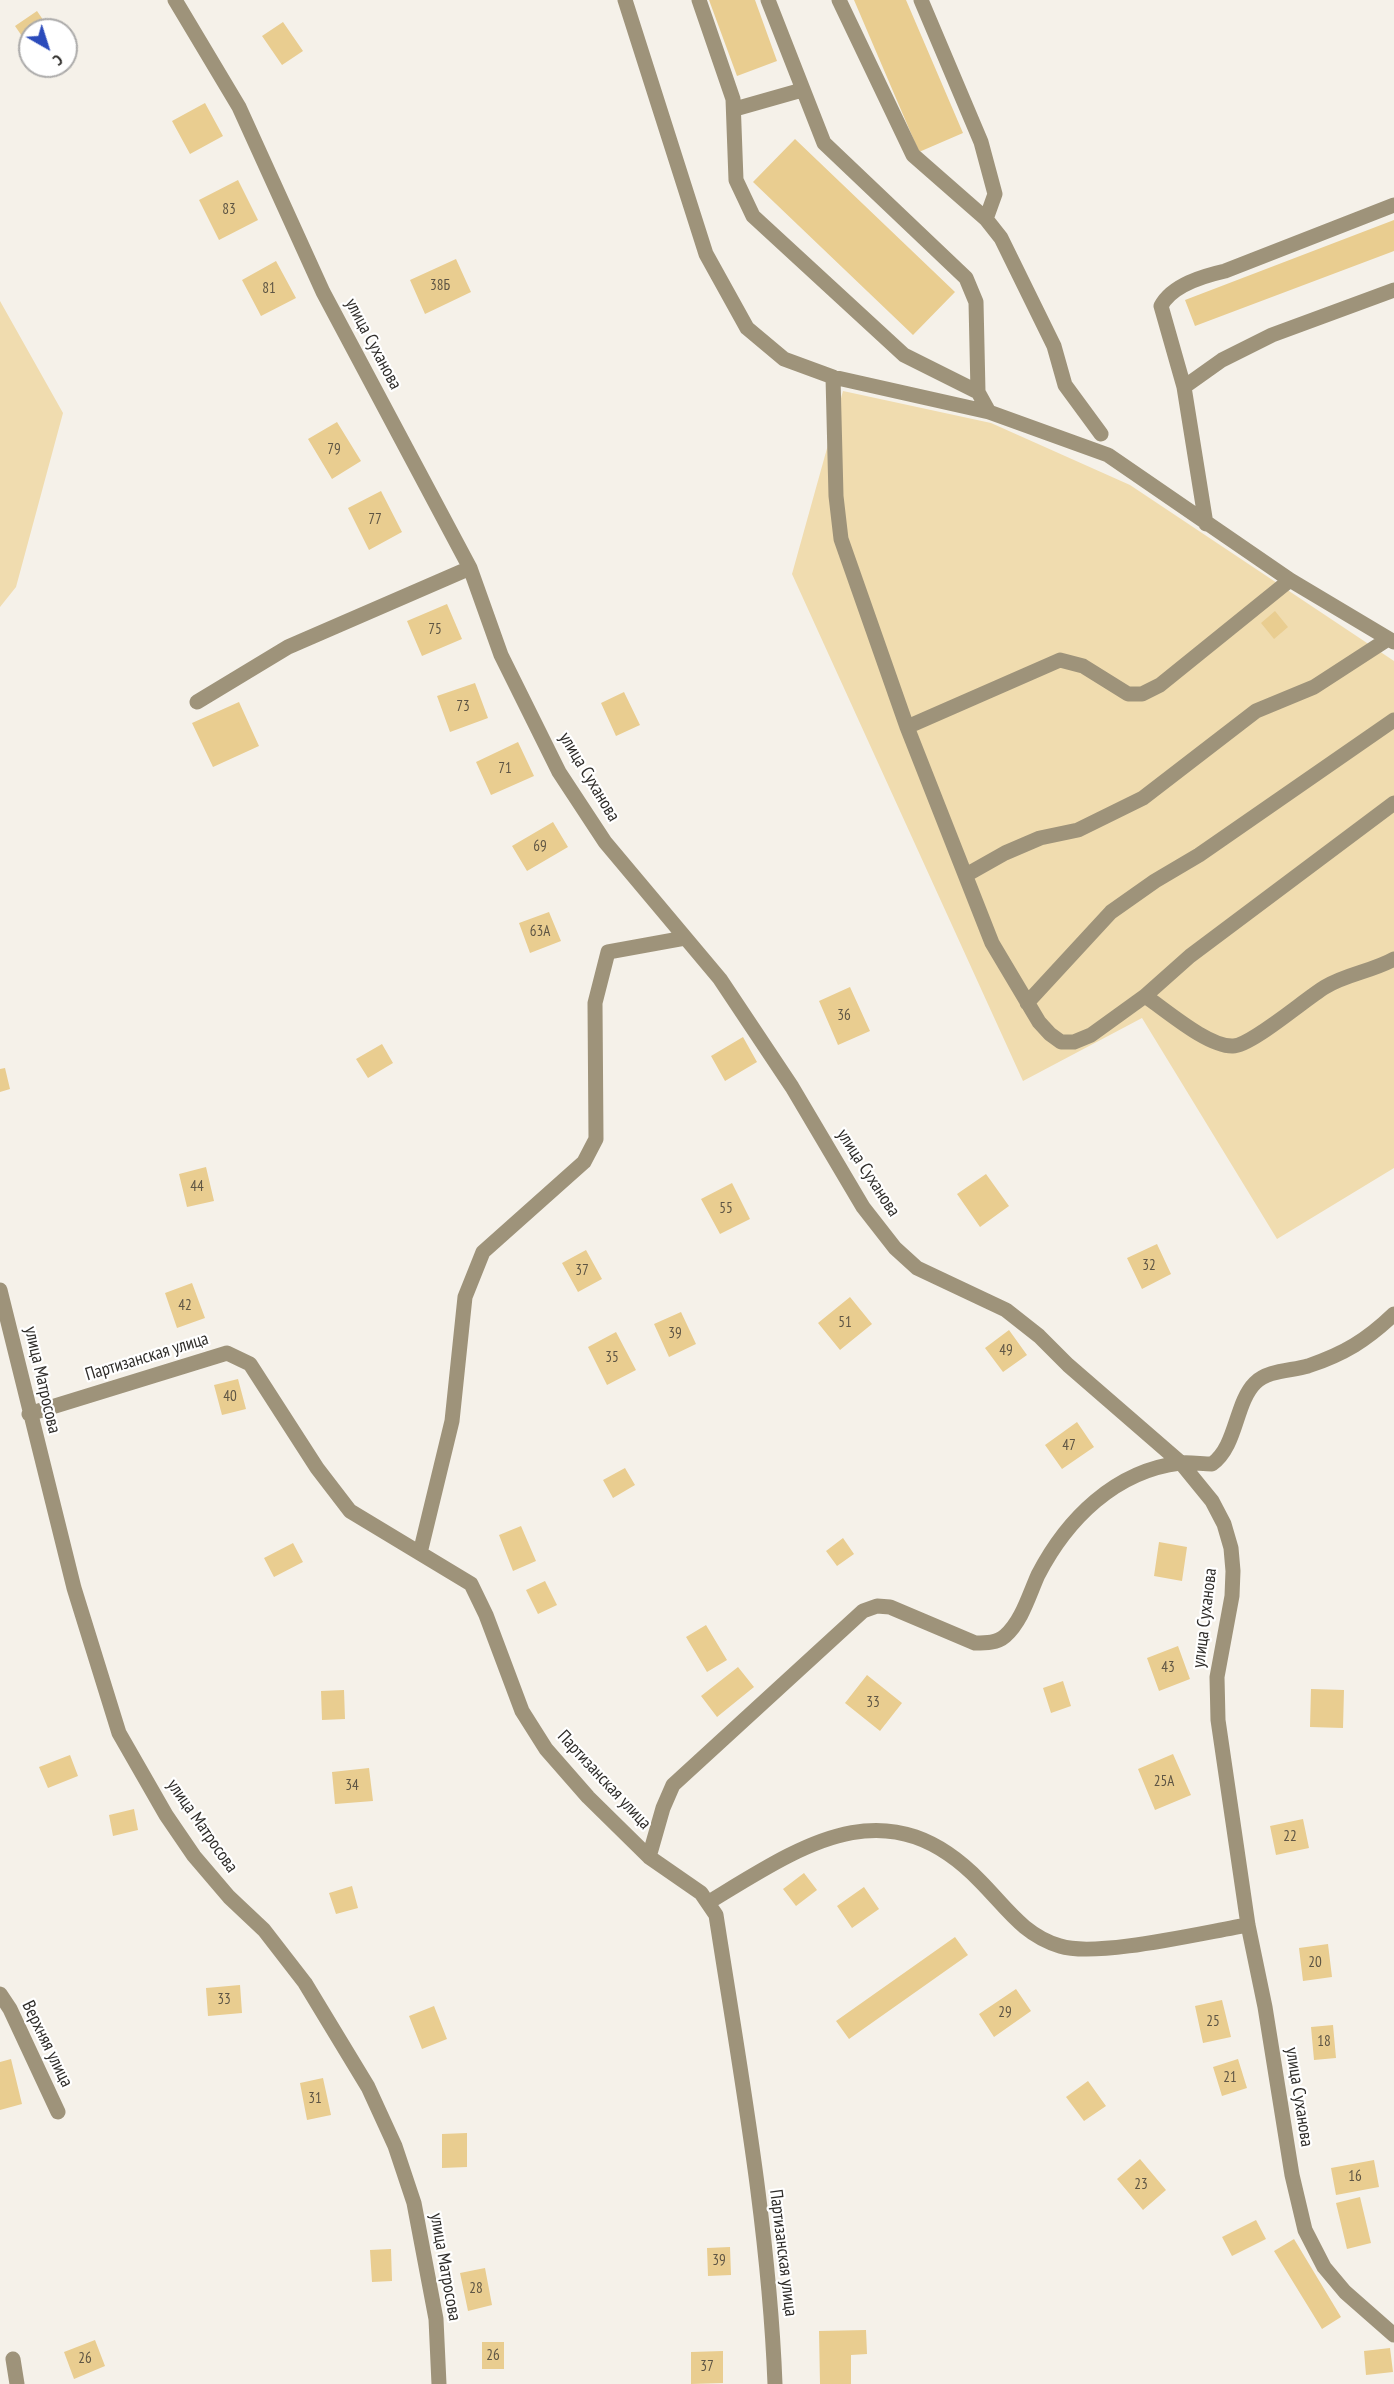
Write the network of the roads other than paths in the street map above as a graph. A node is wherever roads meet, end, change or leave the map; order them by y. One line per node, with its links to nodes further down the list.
1 (175, 0): 18 (street, улица Суханова)
2 (625, 0): 12 (street)
3 (699, 0): 8 (street)
4 (768, 0): 7 (street)
5 (839, 0): 10 (street)
6 (921, 0): 10 (street)
7 (802, 90): 8 (street); 14 (street)
8 (735, 109): 14 (street)
9 (1394, 205): 13 (street)
10 (986, 219): 16 (street)
11 (1394, 290): 13 (street)
12 (832, 377): 15 (street); 23 (street)
13 (1184, 387): 17 (street)
14 (978, 392): 15 (street)
15 (989, 412): 17 (street)
16 (1101, 434)
17 (1206, 524): 19 (street)
18 (470, 568): 21 (street); 26 (street, улица Суханова)
19 (1290, 580): 20 (street); 23 (street)
20 (1391, 640): 25 (street)
21 (197, 702)
22 (1394, 720): 29 (street)
23 (907, 727): 25 (street)
24 (1394, 803): 28 (street)
25 (966, 875): 29 (street)
26 (685, 938): 33 (street, улица Суханова); 34 (street)
27 (1394, 959): 28 (street)
28 (1145, 996): 29 (street)
29 (1027, 1003)
30 (0, 1290): 32 (street, улица Матросова)
31 (1394, 1314): 33 (street)
32 (29, 1414): 34 (street, Партизанская улица); 43 (street, улица Матросова)
33 (1181, 1463): 35 (street); 37 (street, улица Суханова)
34 (420, 1553): 35 (street, Партизанская улица)
35 (649, 1857): 36 (street, Партизанская улица)
36 (710, 1902): 37 (street); 44 (street, Партизанская улица)
37 (1248, 1925): 40 (street, улица Суханова)
38 (0, 1994): 39 (street, Верхняя улица)
39 (58, 2112)
40 (1394, 2335)
41 (13, 2359): 42 (street)
42 (17, 2384)
43 (439, 2384)
44 (775, 2384)

